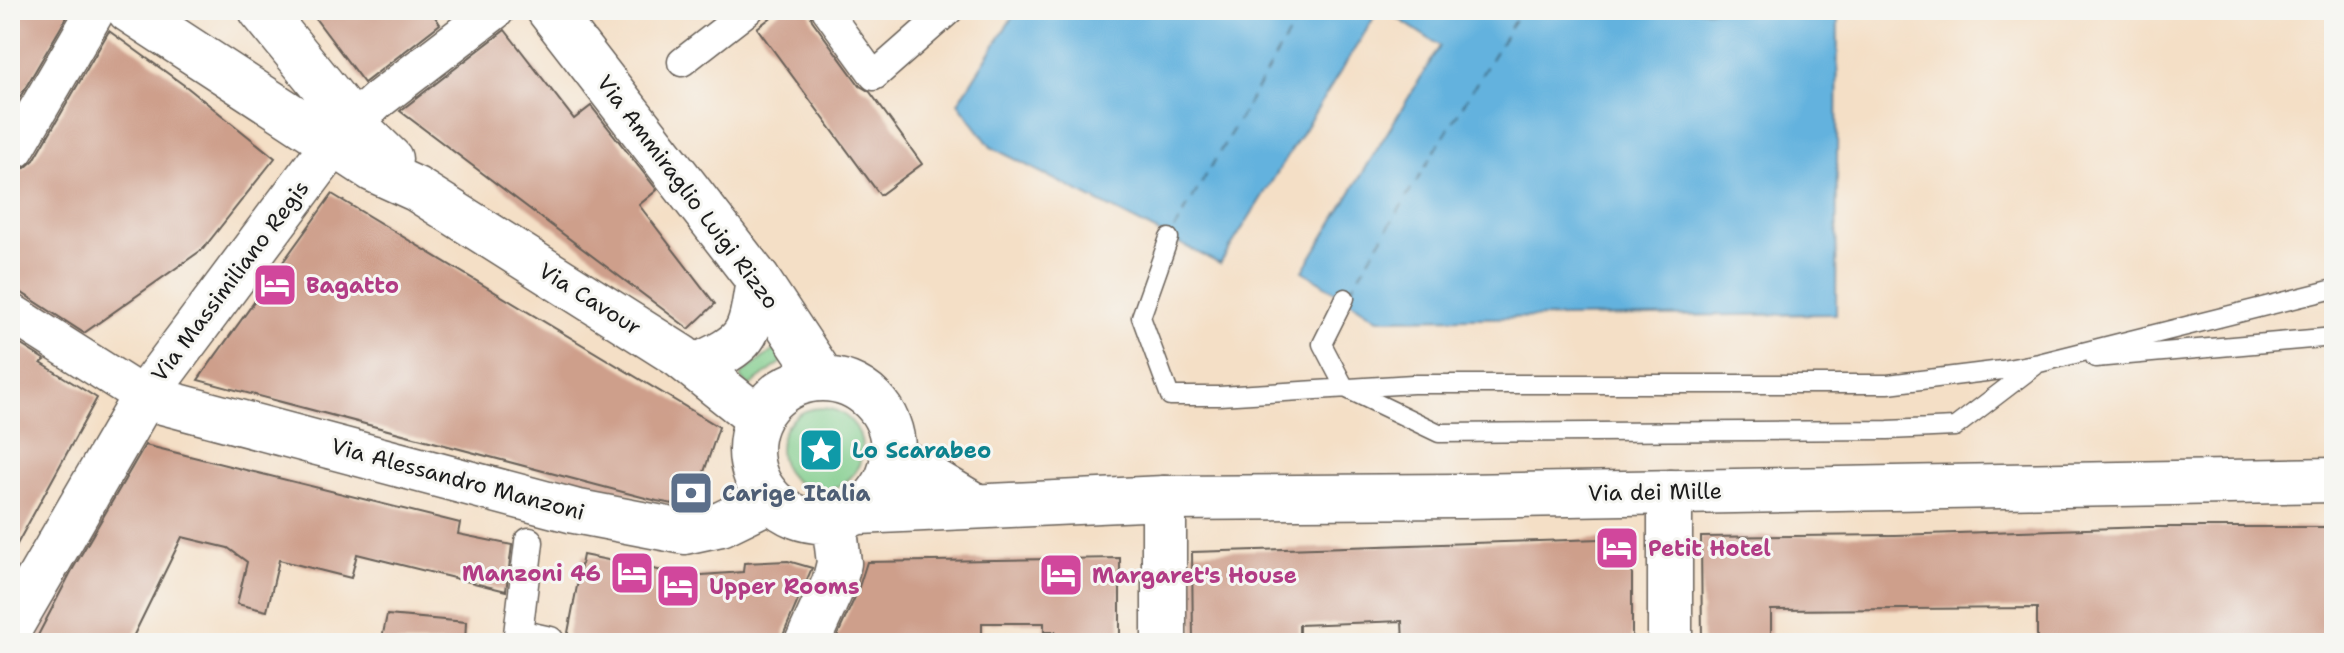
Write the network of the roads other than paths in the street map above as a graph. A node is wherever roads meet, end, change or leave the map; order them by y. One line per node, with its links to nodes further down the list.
1 (261, 10): 9 (main road)
2 (495, 10): 9 (street)
3 (549, 10): 12 (main road, Via Ammiraglio Luigi Rizzo)
4 (749, 10): 8 (street)
5 (826, 10): 6 (street)
6 (949, 10)
7 (126, 11): 9 (main road, Via Cavour); 10 (street)
8 (682, 62)
9 (343, 133): 18 (main road, Via Cavour); 21 (main road, Via Massimiliano Regis)
10 (15, 149)
11 (1169, 238): 20 (lane)
12 (758, 280): 18 (main road); 19 (main road, Via Ammiraglio Luigi Rizzo)
13 (2334, 289): 17 (lane)
14 (1345, 298): 20 (lane)
15 (10, 312): 21 (street)
16 (2334, 337): 17 (lane)
17 (2039, 363): 20 (lane); 20 (lane)
18 (694, 367): 22 (main road, Via Cavour)
19 (823, 378): 22 (main road); 23 (main road)
20 (1345, 388)
21 (144, 397): 27 (main road, Via Alessandro Manzoni); 31 (main road, Via Massimiliano Regis)
22 (758, 418): 27 (main road)
23 (893, 456): 28 (main road); 29 (main road)
24 (2334, 480): 25 (main road, Via dei Mille)
25 (1670, 492): 26 (main road, Via dei Mille); 35 (main road)
26 (1164, 498): 28 (main road, Via dei Mille); 34 (main road)
27 (770, 500): 29 (main road, Via dei Mille)
28 (976, 506): 29 (main road, Via dei Mille)
29 (846, 516): 33 (main road)
30 (529, 542): 32 (street, Via Alessandro Manzoni)
31 (10, 628)
32 (549, 643)
33 (807, 643)
34 (1164, 643)
35 (1670, 643)

